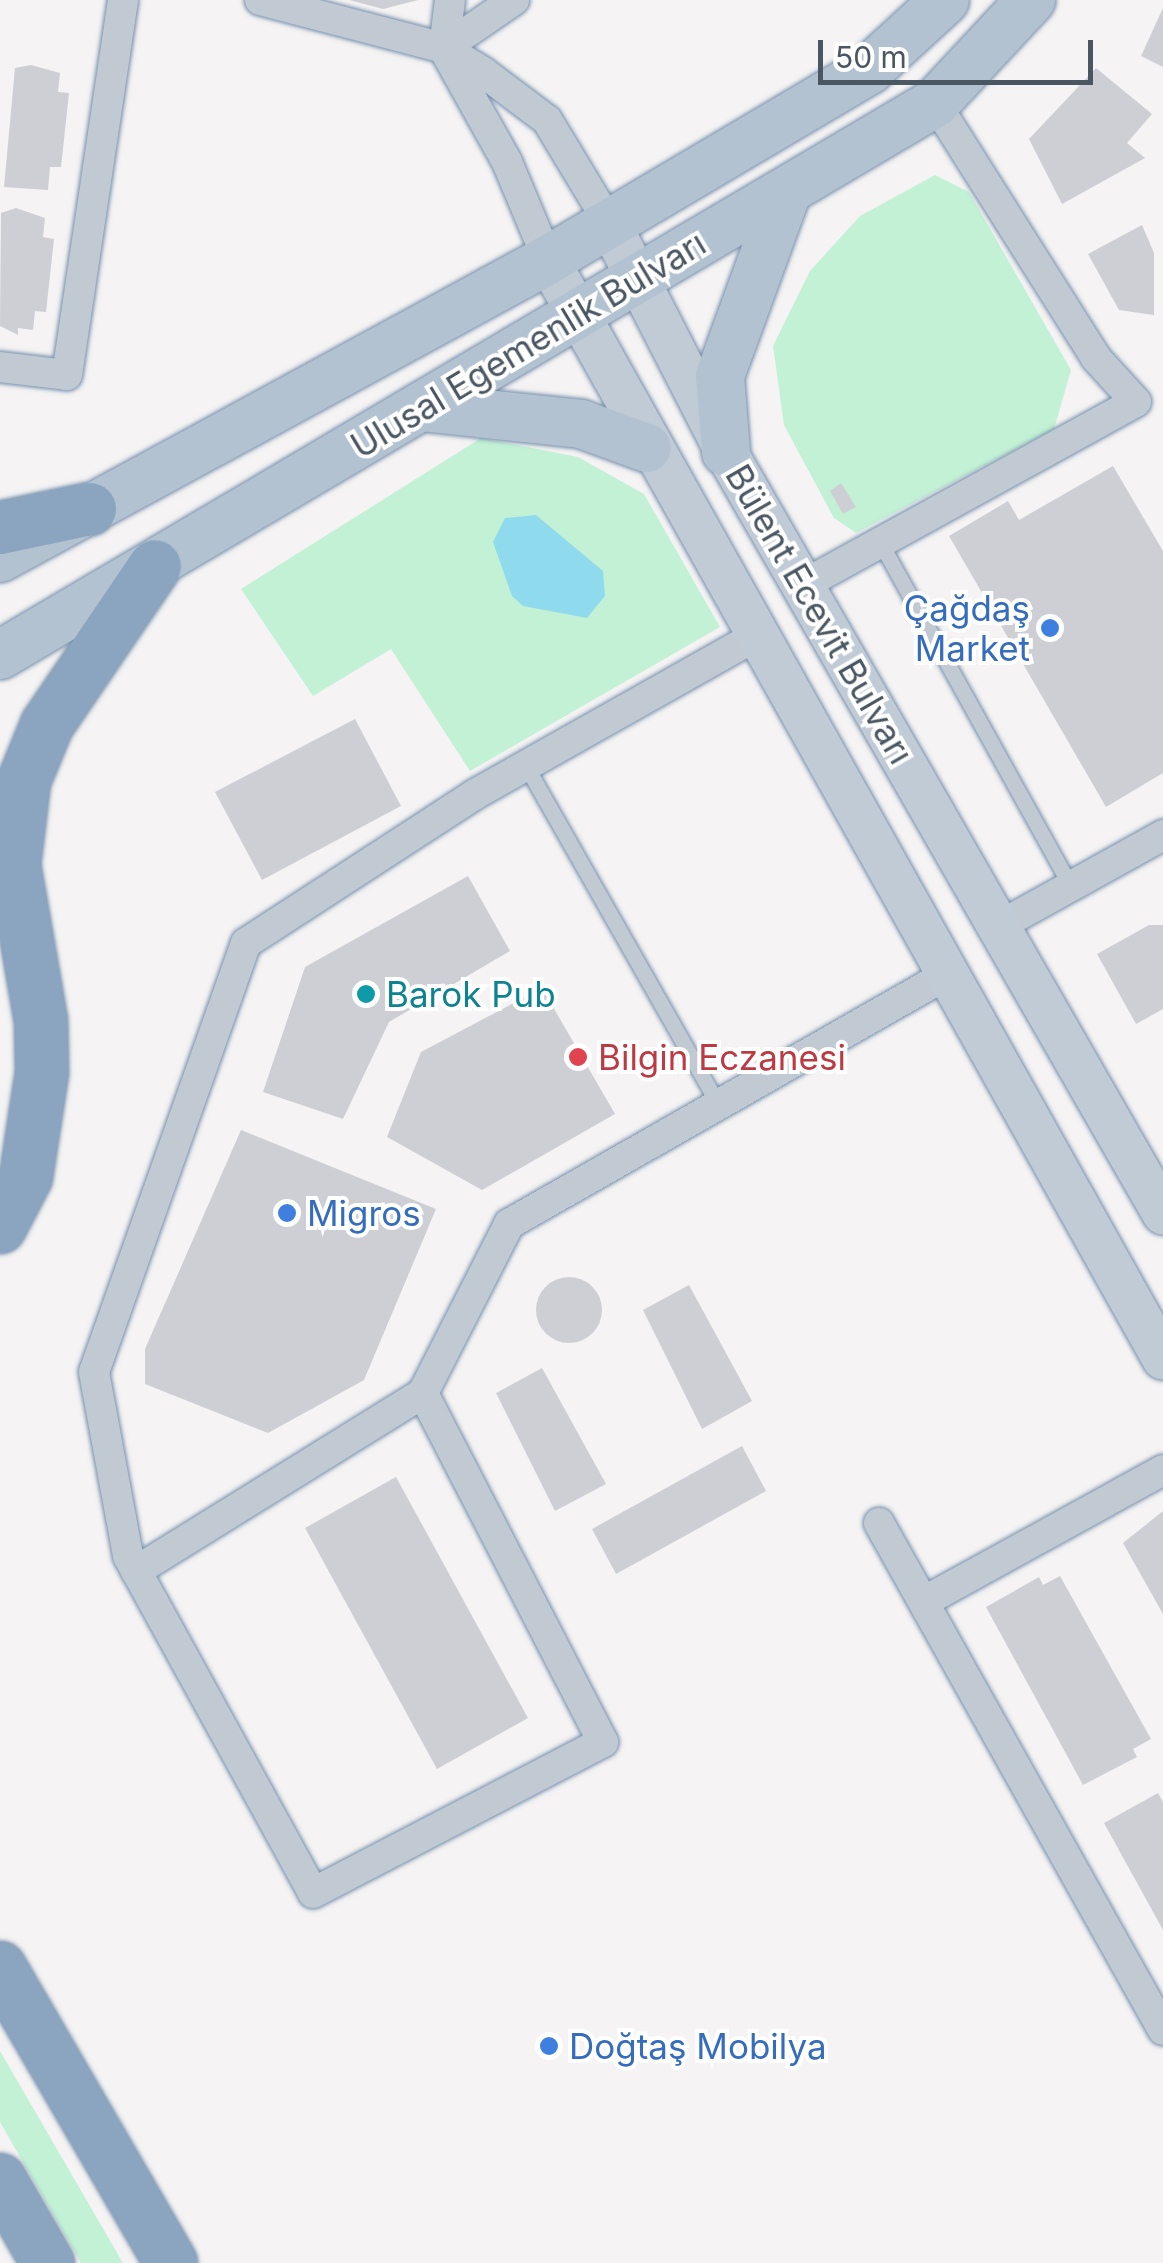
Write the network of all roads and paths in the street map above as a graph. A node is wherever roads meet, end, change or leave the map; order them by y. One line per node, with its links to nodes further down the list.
1 (123, 0): 14 (street)
2 (260, 0): 7 (street)
3 (450, 0): 7 (street)
4 (514, 0): 7 (street)
5 (945, 0): 10 (main road, Ulusal Egemenlik Bulvarı)
6 (1030, 0): 8 (main road, Ulusal Egemenlik Bulvarı)
7 (444, 48): 10 (street, Bülent Ecevit Bulvarı); 11 (street)
8 (936, 103): 9 (main road, Ulusal Egemenlik Bulvarı); 15 (street)
9 (788, 192): 12 (main road, Ulusal Egemenlik Bulvarı); 18 (main road)
10 (608, 221): 11 (main road, Ulusal Egemenlik Bulvarı); 12 (main road, Bülent Ecevit Bulvarı)
11 (548, 260): 13 (main road, Bülent Ecevit Bulvarı); 19 (main road, Ulusal Egemenlik Bulvarı)
12 (634, 278): 13 (main road, Ulusal Egemenlik Bulvarı); 18 (main road, Bülent Ecevit Bulvarı)
13 (572, 313): 16 (main road, Ulusal Egemenlik Bulvarı); 17 (main road, Bülent Ecevit Bulvarı)
14 (0, 367)
15 (1150, 406): 21 (street)
16 (420, 407): 17 (main road); 23 (main road, Ulusal Egemenlik Bulvarı)
17 (647, 448): 25 (main road, Bülent Ecevit Bulvarı)
18 (726, 452): 24 (main road, Bülent Ecevit Bulvarı)
19 (90, 509): 20 (highway); 22 (main road, Ulusal Egemenlik Bulvarı)
20 (0, 528)
21 (880, 542): 24 (street); 29 (lane)
22 (0, 558)
23 (156, 566): 26 (main road, Ulusal Egemenlik Bulvarı); 34 (highway)
24 (803, 585): 30 (main road, Bülent Ecevit Bulvarı)
25 (756, 636): 27 (street); 31 (main road, Bülent Ecevit Bulvarı)
26 (0, 655)
27 (526, 766): 32 (lane); 39 (street)
28 (1163, 835): 29 (street)
29 (1071, 886): 30 (street)
30 (999, 926): 33 (main road, Bülent Ecevit Bulvarı)
31 (946, 975): 32 (street); 35 (main road, Bülent Ecevit Bulvarı)
32 (717, 1102): 36 (street)
33 (1163, 1212)
34 (0, 1227)
35 (1163, 1358)
36 (423, 1393): 39 (street); 39 (street)
37 (1163, 1470): 40 (street)
38 (880, 1522): 40 (street)
39 (136, 1571)
40 (925, 1600): 42 (street)
41 (0, 1968): 45 (highway)
42 (1163, 2030)
43 (0, 2180): 44 (highway)
44 (48, 2263)
45 (170, 2263)

